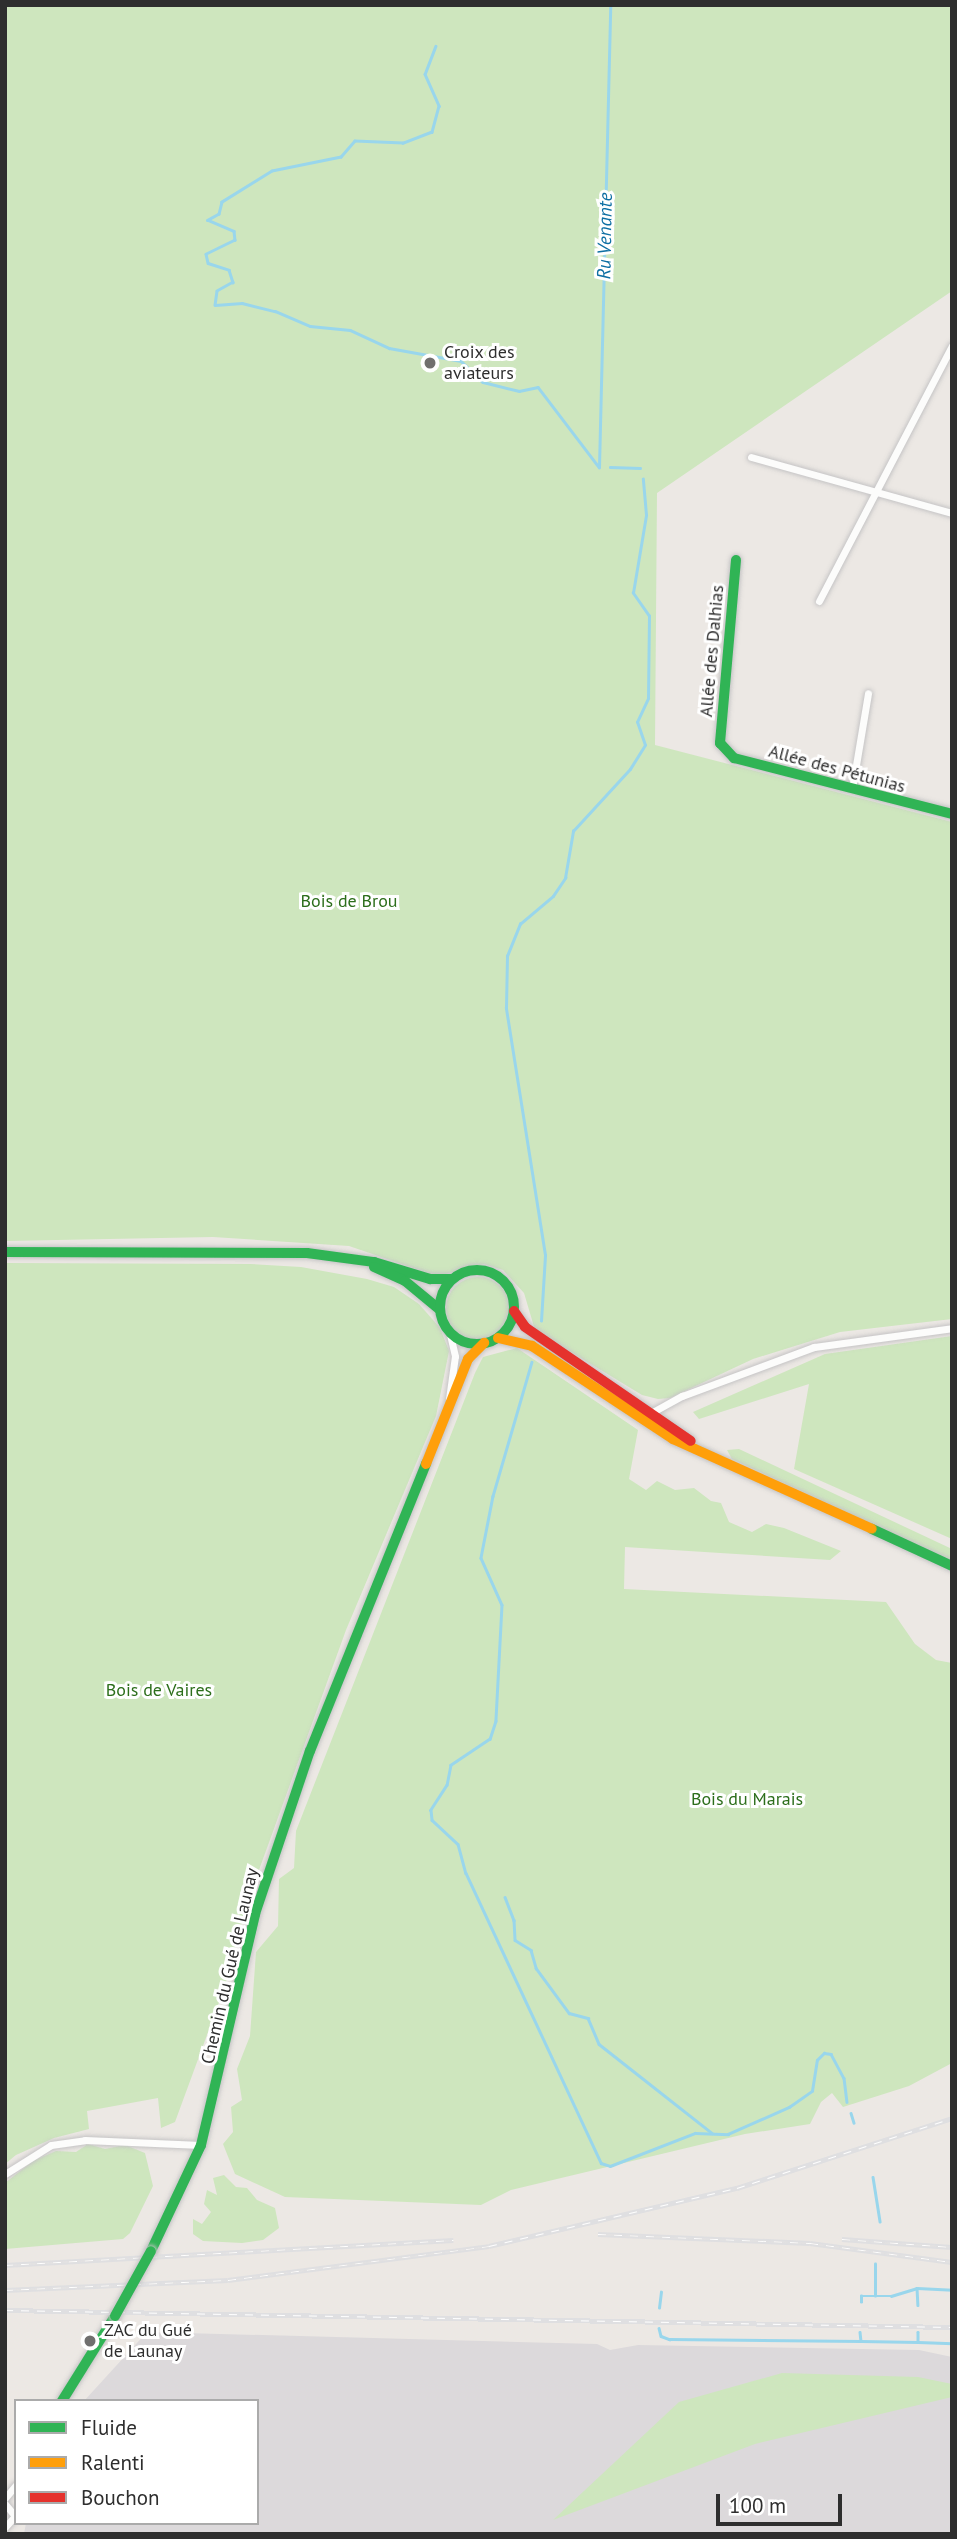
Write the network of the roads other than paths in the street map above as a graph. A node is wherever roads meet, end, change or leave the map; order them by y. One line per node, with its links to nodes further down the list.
1 (952, 345): 3 (street)
2 (751, 457): 3 (street)
3 (874, 492): 4 (street); 6 (street)
4 (952, 513)
5 (736, 560): 8 (street, Allée des Dalhias)
6 (819, 601)
7 (869, 693): 9 (street)
8 (720, 743): 9 (street, Allée des Pétunias)
9 (852, 789): 10 (street, Allée des Pétunias)
10 (952, 814)
11 (5, 1252): 12 (street)
12 (342, 1257): 13 (street); 14 (street)
13 (452, 1279): 14 (street); 15 (street)
14 (440, 1310): 17 (street)
15 (514, 1311): 18 (street); 22 (street)
16 (952, 1328): 22 (street)
17 (449, 1331): 19 (street); 21 (street, Chemin du Gué de Launay)
18 (498, 1338): 19 (street); 20 (street)
19 (484, 1343): 21 (street, Chemin du Gué de Launay)
20 (590, 1386): 22 (street); 23 (street)
21 (447, 1408): 25 (street, Chemin du Gué de Launay)
22 (650, 1414): 23 (street)
23 (710, 1455): 24 (street)
24 (952, 1566)
25 (201, 2145): 26 (street); 27 (street, Chemin du Gué de Launay, bridge)
26 (5, 2174)
27 (63, 2399)

